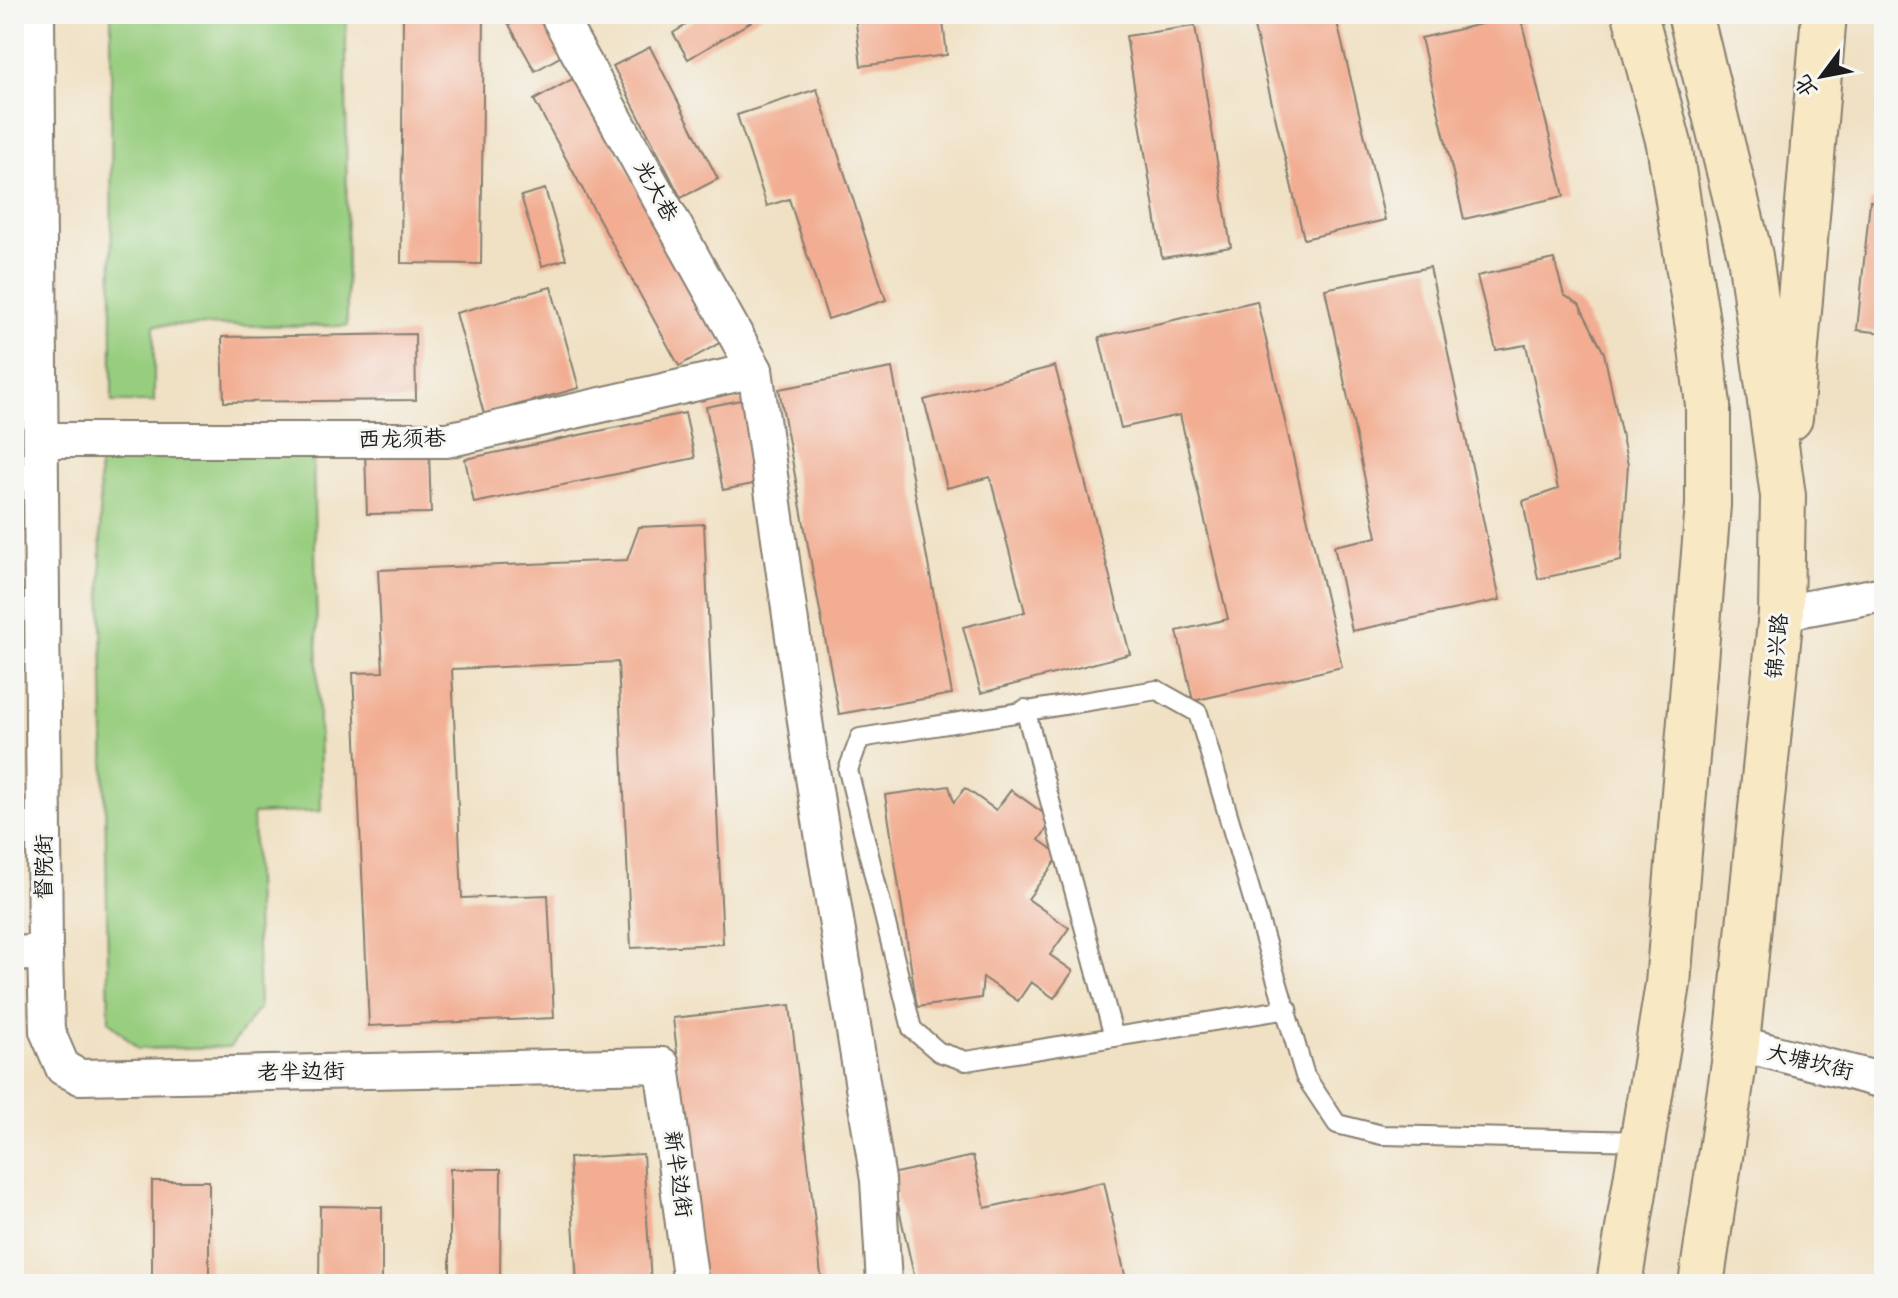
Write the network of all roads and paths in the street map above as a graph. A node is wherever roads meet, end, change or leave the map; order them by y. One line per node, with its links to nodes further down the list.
1 (37, 14): 6 (street, 督院街)
2 (557, 14): 7 (street, 光大巷)
3 (1635, 14): 19 (main road)
4 (1690, 14): 9 (main road, 锦兴路)
5 (1824, 14): 9 (main road)
6 (27, 344): 8 (street, 督院街)
7 (755, 370): 8 (street, 西龙须巷); 21 (street)
8 (41, 440): 13 (street, 督院街)
9 (1783, 496): 11 (main road, 锦兴路)
10 (1884, 594): 11 (street)
11 (1781, 613): 16 (main road, 锦兴路)
12 (1025, 709): 14 (lane); 15 (lane); 15 (lane)
13 (29, 953): 17 (street, 老半边街)
14 (1288, 1009): 15 (lane); 19 (lane)
15 (1114, 1037)
16 (1737, 1043): 18 (street, 大塘坎街); 23 (main road, 锦兴路)
17 (662, 1065): 20 (street, 新半边街)
18 (1884, 1081)
19 (1644, 1141): 22 (main road)
20 (691, 1284)
21 (884, 1284)
22 (1619, 1284)
23 (1701, 1284)

